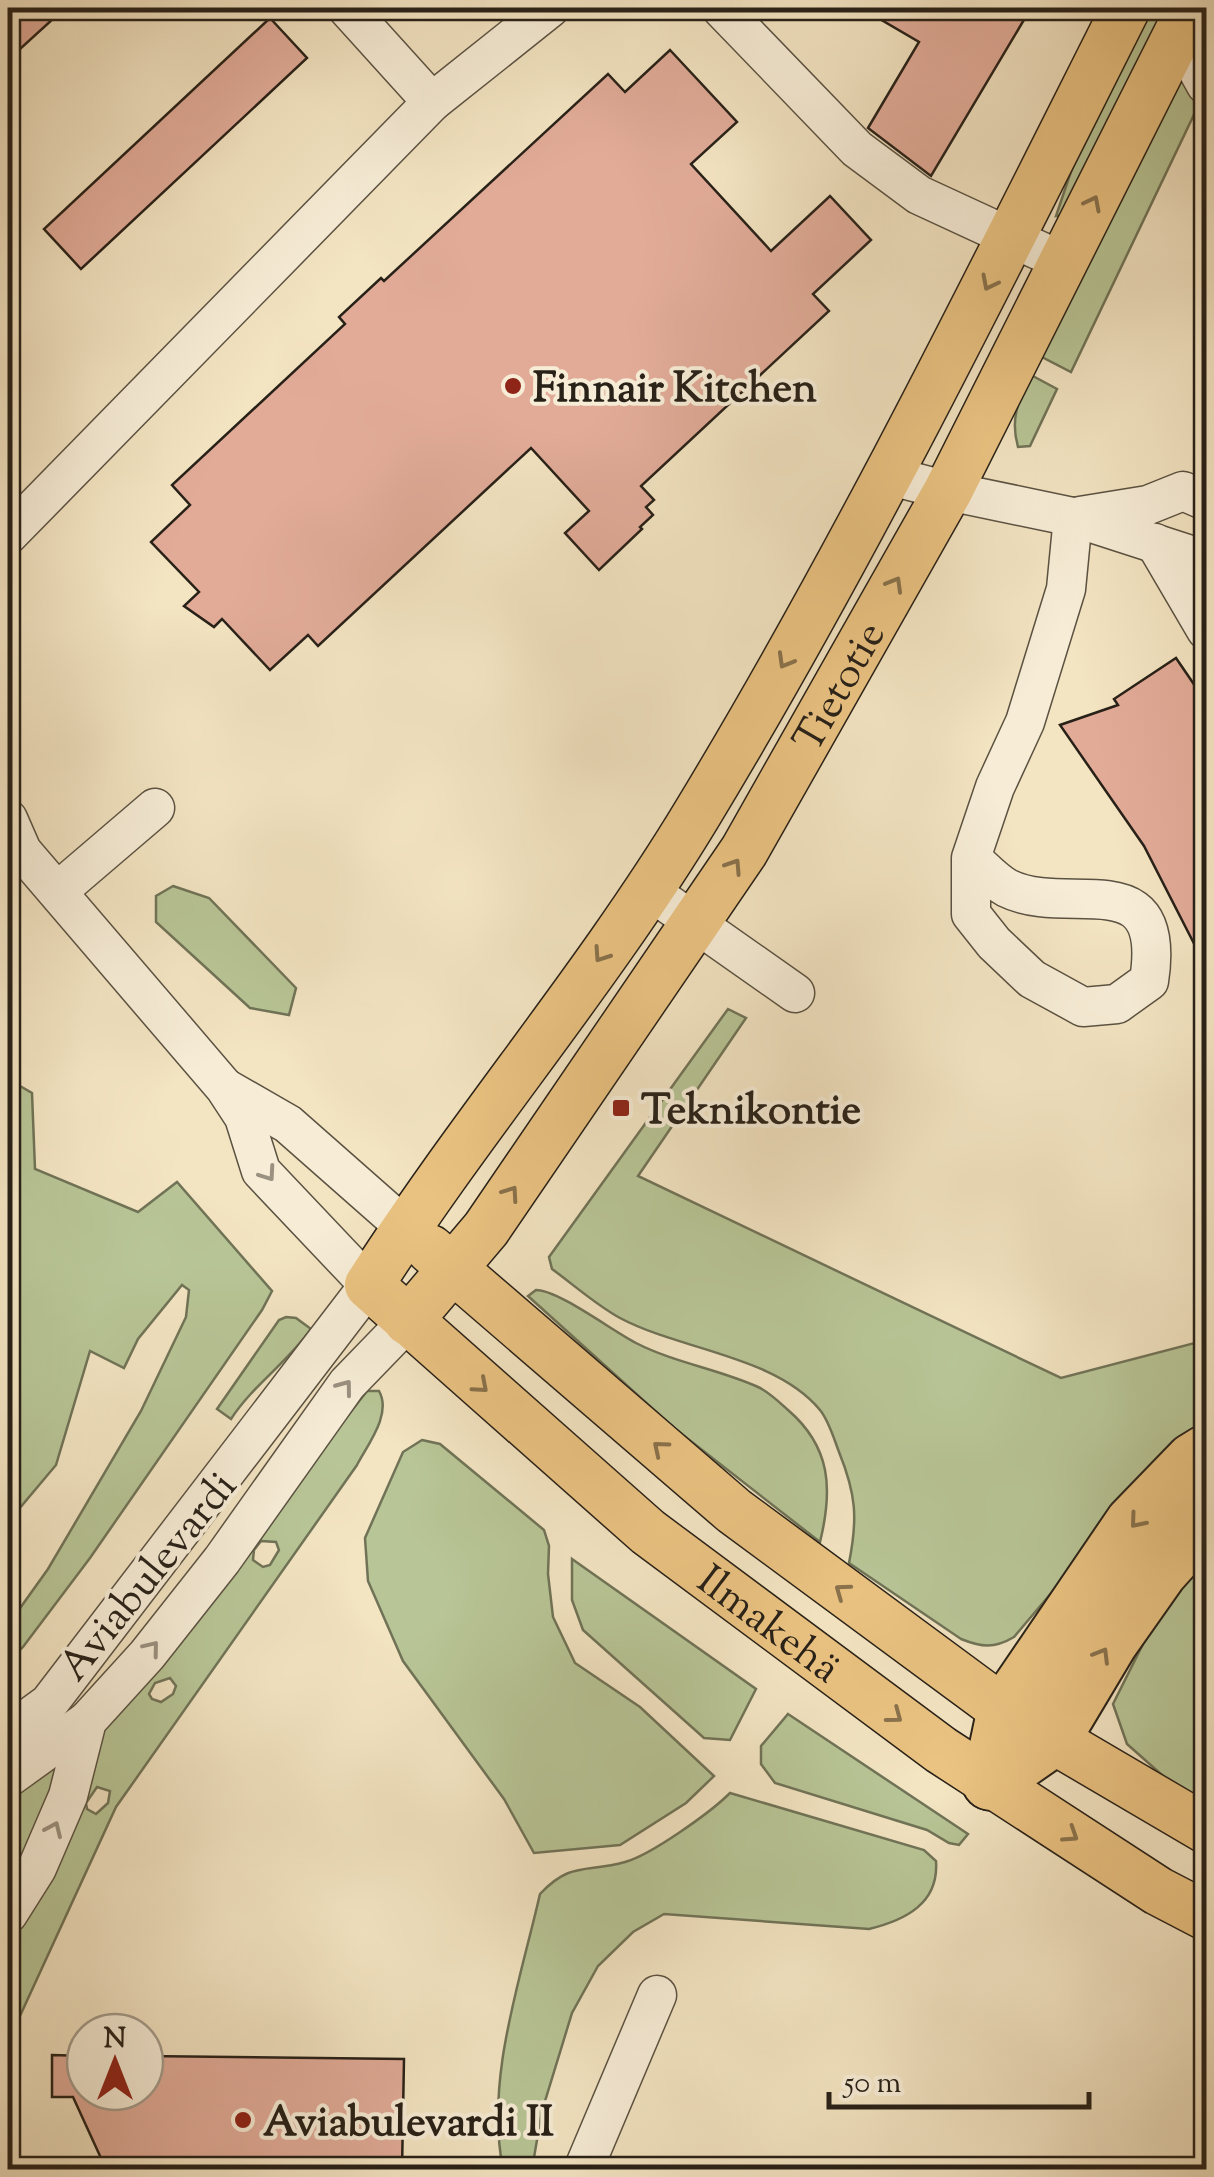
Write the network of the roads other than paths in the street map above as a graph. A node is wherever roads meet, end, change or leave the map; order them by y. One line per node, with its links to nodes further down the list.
1 (347, 8): 7 (street)
2 (550, 8): 7 (street)
3 (722, 8): 8 (street)
4 (1126, 8): 8 (main road, Tietotie)
5 (1184, 21): 6 (street); 9 (main road, Tietotie, one-way to 5)
6 (1206, 86)
7 (432, 102): 14 (street)
8 (1012, 238): 9 (street); 10 (main road, Tietotie, one-way to 10)
9 (1064, 262): 11 (main road, Tietotie)
10 (891, 476): 11 (street); 21 (main road, Tietotie, one-way to 21)
11 (948, 492): 13 (street); 23 (main road, Tietotie, one-way to 11)
12 (1206, 501): 13 (street)
13 (1073, 517): 15 (street); 20 (street)
14 (8, 536)
15 (1154, 543): 16 (street); 17 (street)
16 (1206, 560)
17 (1206, 630)
18 (155, 808): 22 (street)
19 (12, 844): 22 (street)
20 (971, 858): 20 (street)
21 (647, 889): 23 (street); 26 (main road, Tietotie, one-way to 26)
22 (58, 891): 25 (street)
23 (697, 922): 24 (street); 27 (main road, Tietotie, one-way to 23)
24 (795, 992)
25 (224, 1088): 26 (street); 28 (street, one-way to 28)
26 (406, 1228): 27 (main road, Ilmakehä); 28 (main road, Tietotie)
27 (452, 1270): 29 (main road, Tietotie); 32 (main road, Ilmakehä, one-way to 27)
28 (369, 1285): 29 (main road, Ilmakehä); 34 (street, Aviabulevardi)
29 (408, 1322): 33 (street, Aviabulevardi, one-way to 29); 37 (main road, Ilmakehä, one-way to 37)
30 (1206, 1453): 32 (highway, one-way to 32)
31 (1206, 1520): 35 (highway, one-way to 31)
32 (1005, 1711): 35 (main road, Ilmakehä); 37 (highway)
33 (87, 1721): 36 (street); 39 (street, Aviabulevardi, one-way to 33)
34 (8, 1733)
35 (1052, 1739): 37 (highway); 38 (main road, Ilmakehä)
36 (8, 1778)
37 (990, 1782): 40 (main road, Ilmakehä, one-way to 40)
38 (1206, 1828)
39 (8, 1914)
40 (1206, 1916)
41 (657, 1995): 42 (street)
42 (583, 2170)

